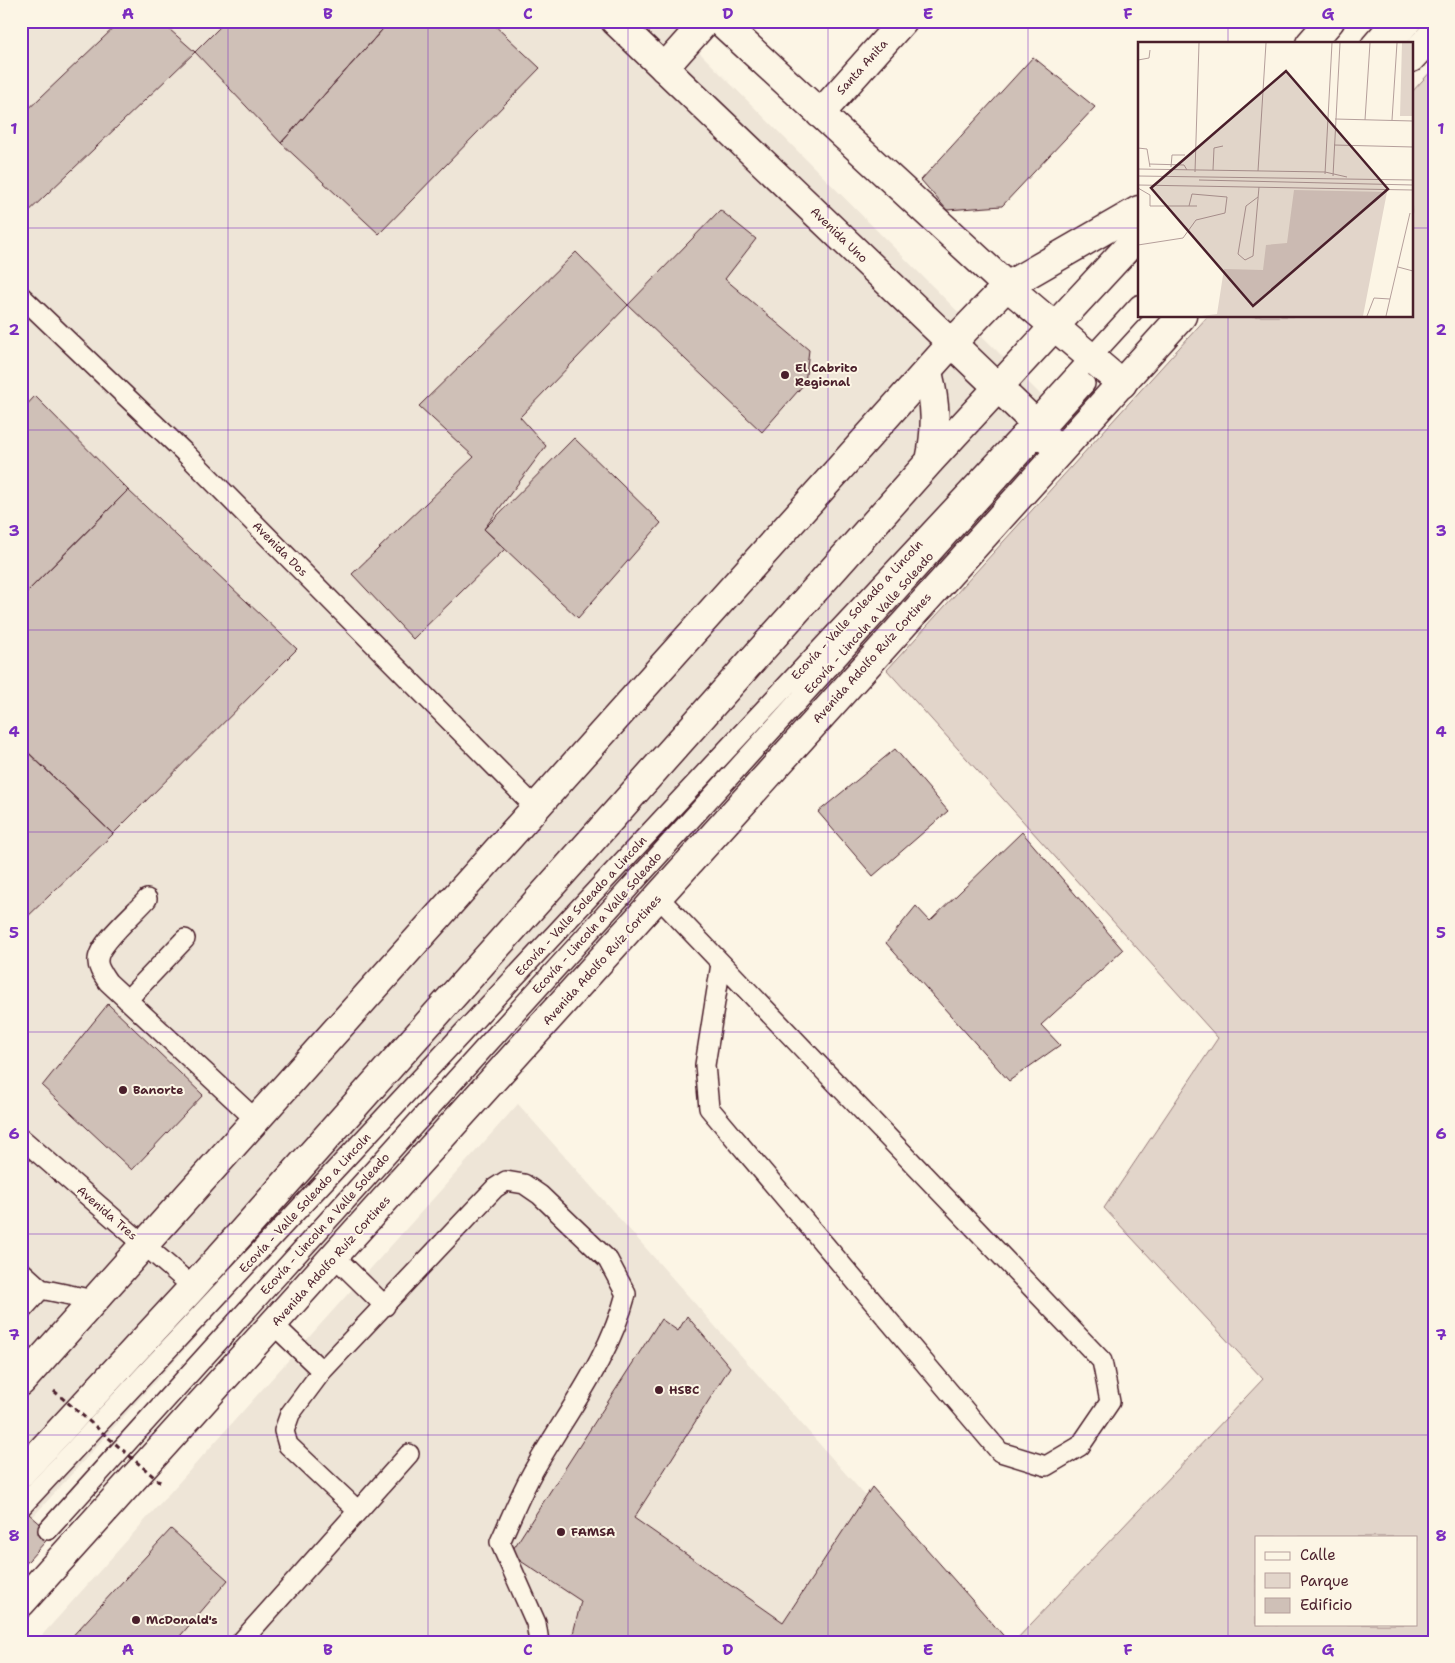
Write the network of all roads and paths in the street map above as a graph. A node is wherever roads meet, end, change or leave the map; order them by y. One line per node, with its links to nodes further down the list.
1 (616, 21): 13 (main road, Avenida Uno)
2 (706, 21): 13 (main road)
3 (720, 21): 14 (main road)
4 (903, 21): 14 (main road, Santa Anita)
5 (1330, 21): 9 (main road)
6 (1391, 21): 10 (lane)
7 (1413, 21): 11 (lane)
8 (1434, 33): 12 (main road)
9 (1312, 42)
10 (1373, 42)
11 (1395, 42)
12 (1412, 57)
13 (664, 68): 23 (main road, Avenida Uno)
14 (820, 114): 17 (main road)
15 (1138, 211): 17 (main road)
16 (1138, 236): 22 (main road)
17 (1007, 286): 22 (main road); 23 (main road)
18 (21, 296): 30 (lane, Avenida Dos)
19 (1138, 306): 24 (lane, Ecovía - Valle Soleado a Lincoln)
20 (1144, 318): 24 (lane)
21 (1180, 318): 26 (main road, Avenida Adolfo Ruíz Cortines)
22 (1055, 326): 24 (main road); 27 (main road)
23 (952, 343): 25 (main road); 27 (main road, Avenida Uno)
24 (1096, 362): 26 (main road); 28 (lane, Ecovía - Valle Soleado a Lincoln)
25 (928, 372): 29 (main road); 30 (main road)
26 (1122, 384): 28 (main road, Avenida Adolfo Ruíz Cortines)
27 (997, 387): 28 (main road, Avenida Uno); 29 (main road)
28 (1045, 435): 31 (main road, Avenida Adolfo Ruíz Cortines); 53 (lane, Ecovía - Valle Soleado a Lincoln); 55 (lane, Ecovía - Lincoln a Valle Soleado)
29 (930, 461): 41 (main road)
30 (535, 807): 36 (main road)
31 (658, 897): 34 (lane); 39 (main road, Avenida Adolfo Ruíz Cortines)
32 (147, 899): 35 (lane)
33 (185, 939): 35 (lane)
34 (721, 964): 34 (lane)
35 (127, 1000): 36 (lane)
36 (255, 1119): 38 (main road)
37 (24, 1145): 38 (lane, Avenida Tres)
38 (143, 1244): 41 (lane, Avenida Tres); 43 (main road)
39 (335, 1257): 44 (lane); 46 (main road, Avenida Adolfo Ruíz Cortines)
40 (21, 1270): 42 (lane)
41 (193, 1287): 51 (main road)
42 (41, 1289): 43 (lane); 45 (lane)
43 (94, 1300): 48 (main road)
44 (385, 1306): 47 (lane); 58 (lane)
45 (21, 1311)
46 (274, 1325): 47 (lane); 56 (main road, Avenida Adolfo Ruíz Cortines)
47 (322, 1371): 54 (lane)
48 (21, 1382)
49 (54, 1391): 52 (path, bridge)
50 (409, 1454): 54 (lane)
51 (21, 1472)
52 (160, 1482)
53 (21, 1507)
54 (358, 1511): 57 (lane)
55 (48, 1530)
56 (21, 1603)
57 (241, 1642)
58 (539, 1642)

